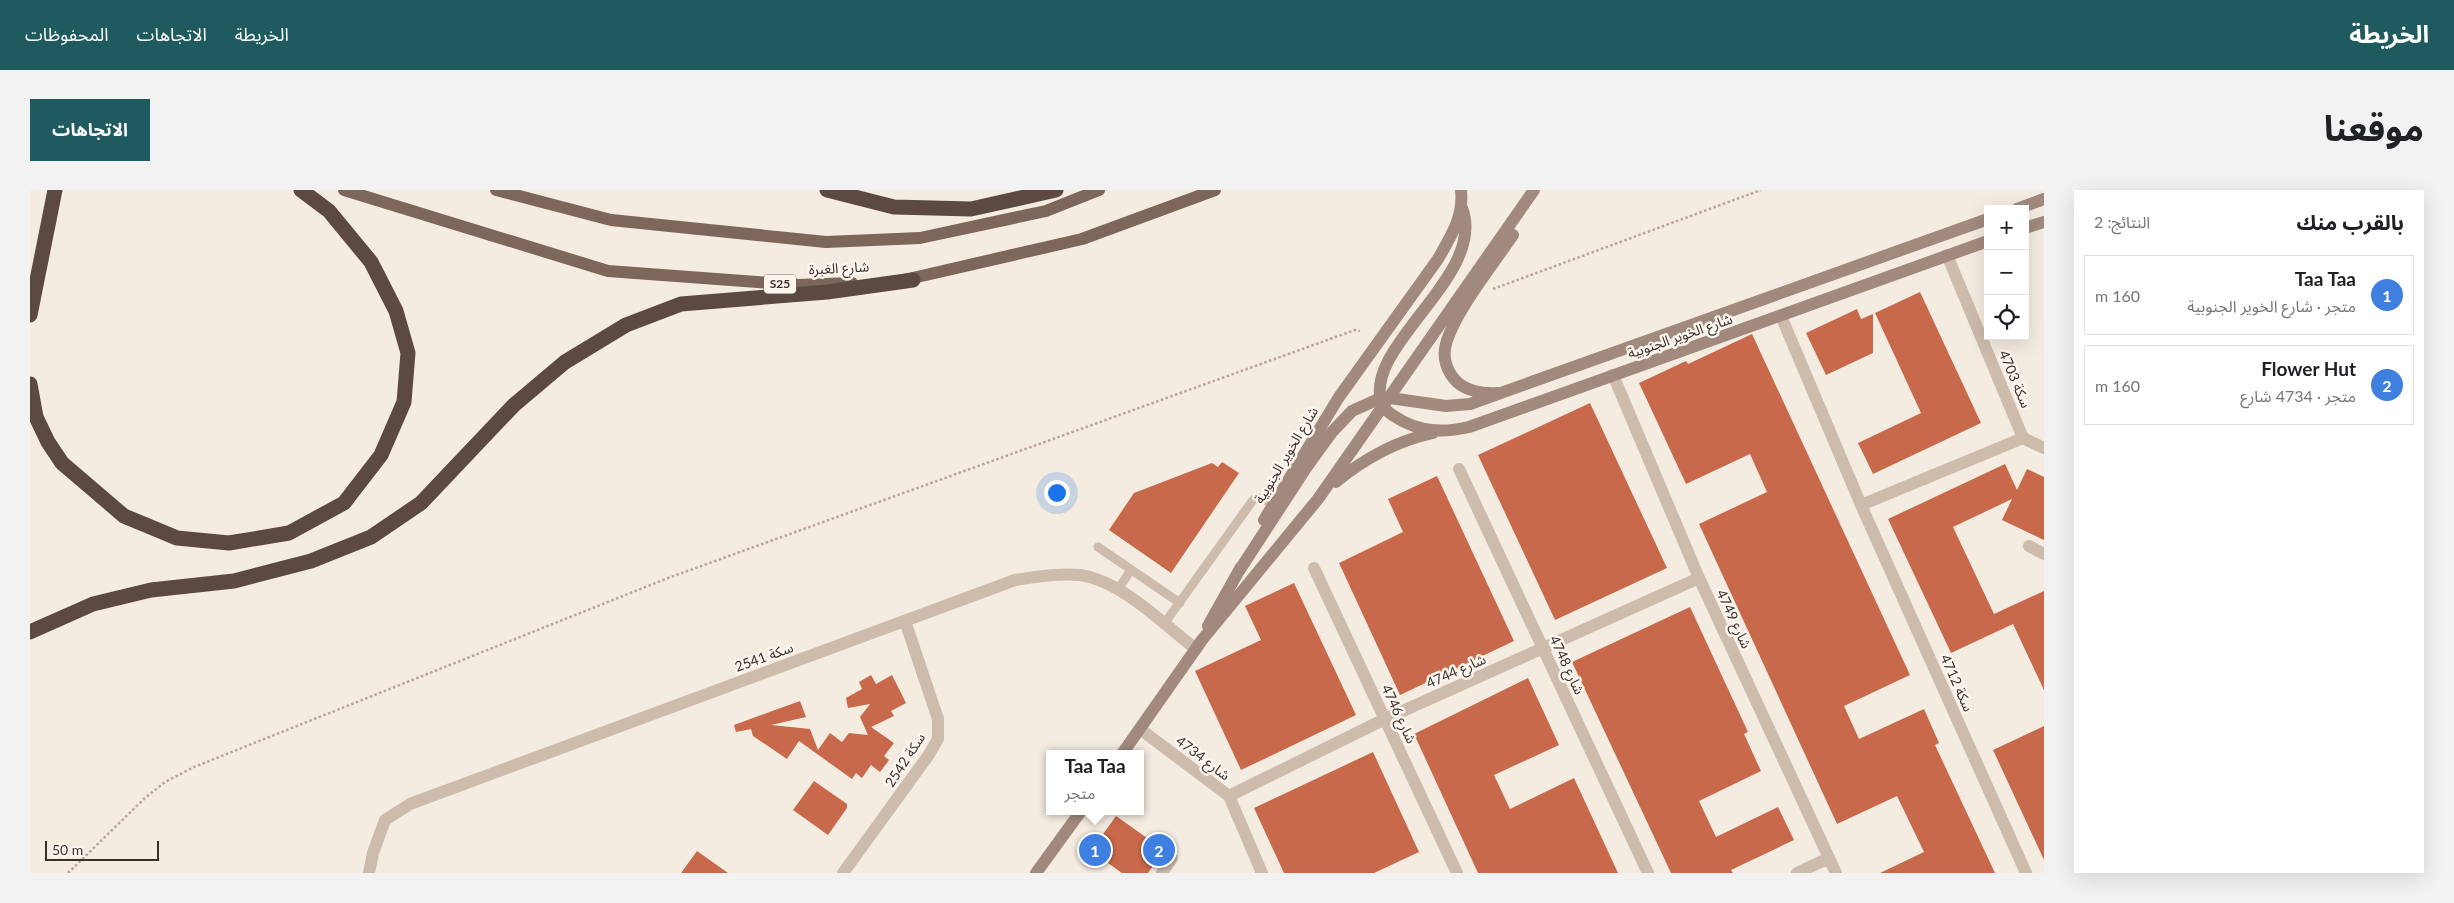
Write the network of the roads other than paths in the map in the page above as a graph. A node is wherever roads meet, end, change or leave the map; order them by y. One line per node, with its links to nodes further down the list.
1 (54, 190): 19 (highway); 21 (highway)
2 (301, 190): 24 (highway)
3 (344, 190): 20 (main road, شارع الغبرة / S25)
4 (496, 190): 7 (main road, شارع الغبرة)
5 (827, 190): 6 (highway)
6 (1056, 190)
7 (1098, 190)
8 (1215, 190): 20 (main road, شارع الغبرة / S25)
9 (1461, 190): 13 (street, شارع الخوير الجنوبية)
10 (1535, 190): 25 (street); 26 (street, شارع الخوير الجنوبية)
11 (2044, 199): 12 (street)
12 (2028, 205)
13 (1462, 208): 26 (street); 32 (street, شارع الخوير الجنوبية)
14 (1984, 220): 25 (street, شارع الخوير الجنوبية)
15 (2044, 222): 16 (street)
16 (2029, 227)
17 (1984, 242): 18 (street, شارع الخوير الجنوبية)
18 (1947, 255): 22 (street, شارع الخوير الجنوبية); 28 (street, 4703 سكة)
19 (30, 262)
20 (913, 280): 45 (highway)
21 (30, 315)
22 (1781, 316): 23 (street, شارع الخوير الجنوبية); 33 (street, سكة 4712)
23 (1613, 375): 27 (street, شارع الخوير الجنوبية); 40 (street, 4749 شارع)
24 (30, 384)
25 (1512, 390): 26 (street, شارع الخوير الجنوبية)
26 (1384, 401): 27 (street, شارع الخوير الجنوبية); 31 (street, شارع الخوير الجنوبية); 39 (street)
27 (1442, 432): 31 (street)
28 (2023, 438): 29 (street); 33 (street)
29 (2044, 448)
30 (1459, 469): 47 (street, 4748 شارع)
31 (1318, 499): 46 (street, شارع الخوير الجنوبية)
32 (1273, 503): 39 (street, شارع الخوير الجنوبية); 42 (lane)
33 (1861, 505): 64 (street, سكة 4712)
34 (2028, 546): 36 (street)
35 (1098, 547): 38 (lane)
36 (2044, 554)
37 (1314, 568): 48 (street, 4746 شارع)
38 (1131, 570): 41 (lane); 42 (lane)
39 (1237, 574): 46 (street, شارع الخوير الجنوبية)
40 (1698, 578): 47 (street, 4744 شارع); 54 (street, 4749 شارع)
41 (1118, 589): 43 (street, سكة 2541); 44 (street, سكة 2541)
42 (1180, 603): 44 (lane)
43 (905, 621): 55 (street, سكة 2541); 56 (street, سكة 2542)
44 (1164, 624): 46 (street, سكة 2541)
45 (30, 632)
46 (1199, 645): 49 (street, شارع الخوير الجنوبية)
47 (1542, 649): 48 (street, 4744 شارع); 61 (street, 4748 شارع)
48 (1385, 719): 51 (street, 4744 شارع); 60 (street, 4746 شارع)
49 (1140, 729): 50 (street, شارع الخوير الجنوبية); 51 (street, 4734 شارع)
50 (1125, 750)
51 (1229, 796): 59 (street, 4734 شارع)
52 (1078, 815): 57 (street)
53 (1172, 858): 58 (street)
54 (1829, 858): 62 (street); 63 (street, 4749 شارع)
55 (370, 873)
56 (843, 873)
57 (1036, 873)
58 (1162, 873)
59 (1262, 873)
60 (1457, 873)
61 (1648, 873)
62 (1797, 873)
63 (1836, 873)
64 (2026, 873)

